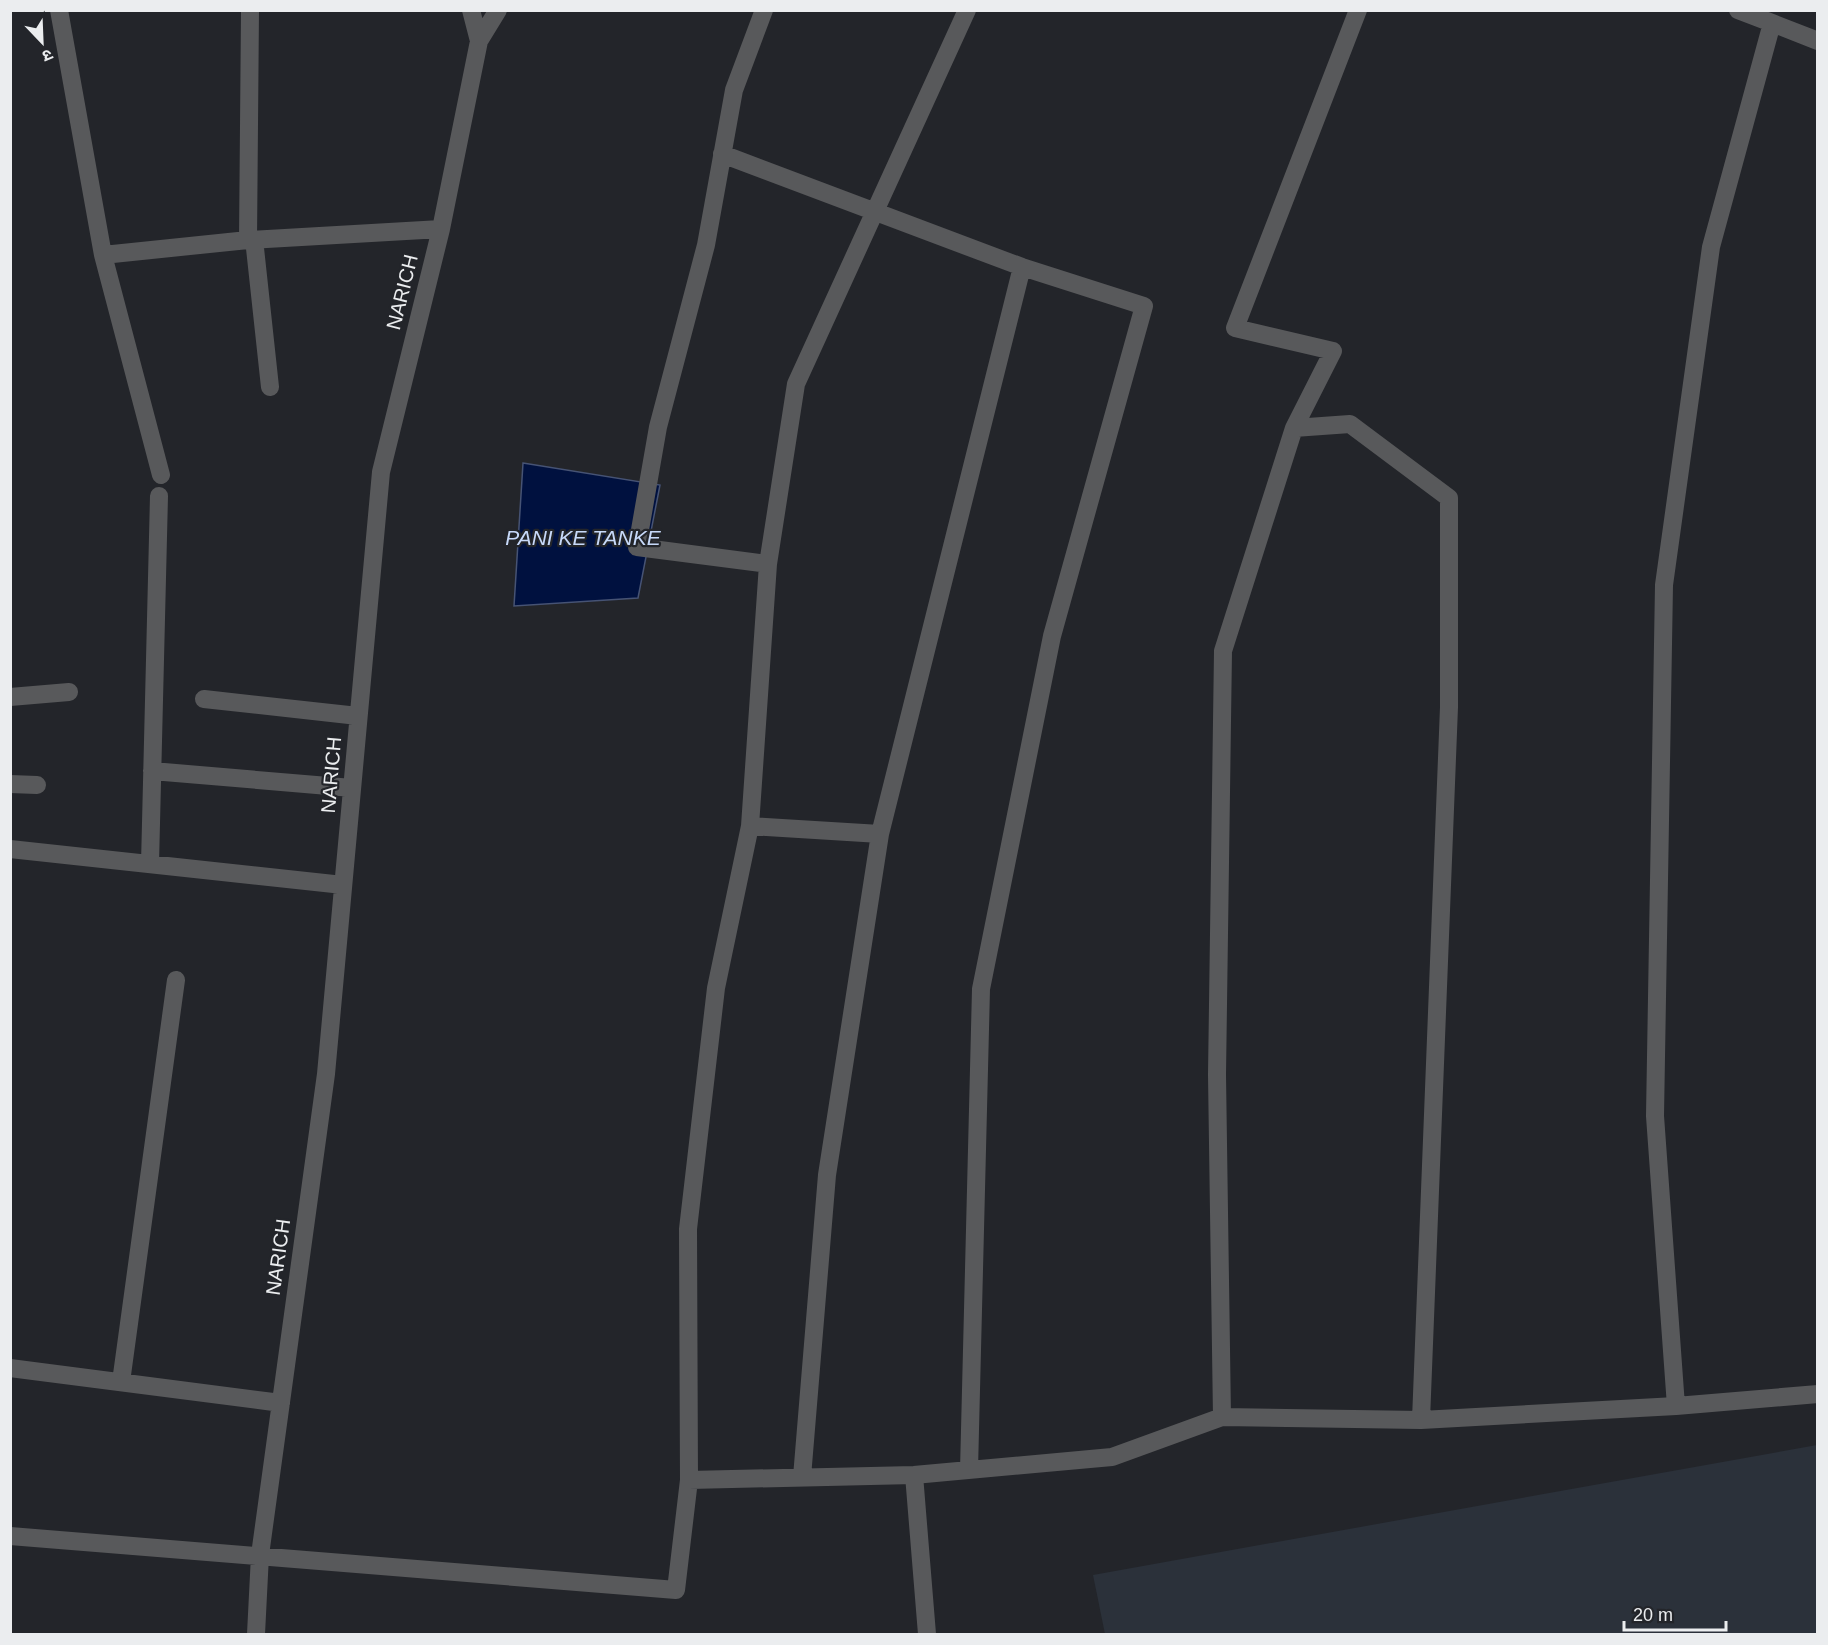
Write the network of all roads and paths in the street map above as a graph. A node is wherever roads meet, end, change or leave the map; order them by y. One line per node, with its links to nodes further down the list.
1 (59, 10): 16 (street)
2 (250, 10): 15 (street)
3 (471, 10): 10 (street)
4 (498, 10): 10 (street, NARICH)
5 (764, 10): 12 (street)
6 (967, 10): 13 (street)
7 (1358, 10): 19 (street)
8 (1738, 10): 9 (street)
9 (1772, 23): 11 (street); 41 (street)
10 (479, 41): 14 (street, NARICH)
11 (1818, 41)
12 (722, 154): 13 (street); 22 (street)
13 (875, 211): 17 (street); 22 (street)
14 (441, 229): 15 (street); 26 (street, NARICH)
15 (251, 240): 16 (street); 18 (street)
16 (103, 255): 20 (street)
17 (1022, 267): 32 (street); 44 (street)
18 (270, 387)
19 (1294, 428): 42 (street); 43 (street)
20 (161, 475)
21 (159, 496): 27 (street)
22 (768, 564): 31 (street)
23 (69, 692): 24 (street)
24 (10, 697)
25 (204, 699): 26 (street)
26 (358, 716): 30 (street, NARICH)
27 (152, 771): 30 (street); 34 (street)
28 (10, 784): 29 (street)
29 (37, 785)
30 (352, 788): 35 (street, NARICH)
31 (750, 826): 32 (street); 47 (street)
32 (880, 834): 46 (street)
33 (10, 849): 34 (street)
34 (150, 864): 35 (street)
35 (343, 885): 40 (street, NARICH)
36 (176, 980): 38 (street)
37 (10, 1368): 38 (street)
38 (121, 1382): 40 (street)
39 (1818, 1394): 41 (street)
40 (281, 1402): 49 (street, NARICH)
41 (1676, 1406): 43 (street)
42 (1222, 1418): 43 (street); 44 (street)
43 (1420, 1420)
44 (969, 1470): 45 (street)
45 (914, 1475): 46 (street); 51 (street)
46 (802, 1478): 47 (street)
47 (688, 1480): 49 (street)
48 (10, 1536): 49 (street)
49 (260, 1555): 50 (street, NARICH)
50 (256, 1635)
51 (927, 1635)

